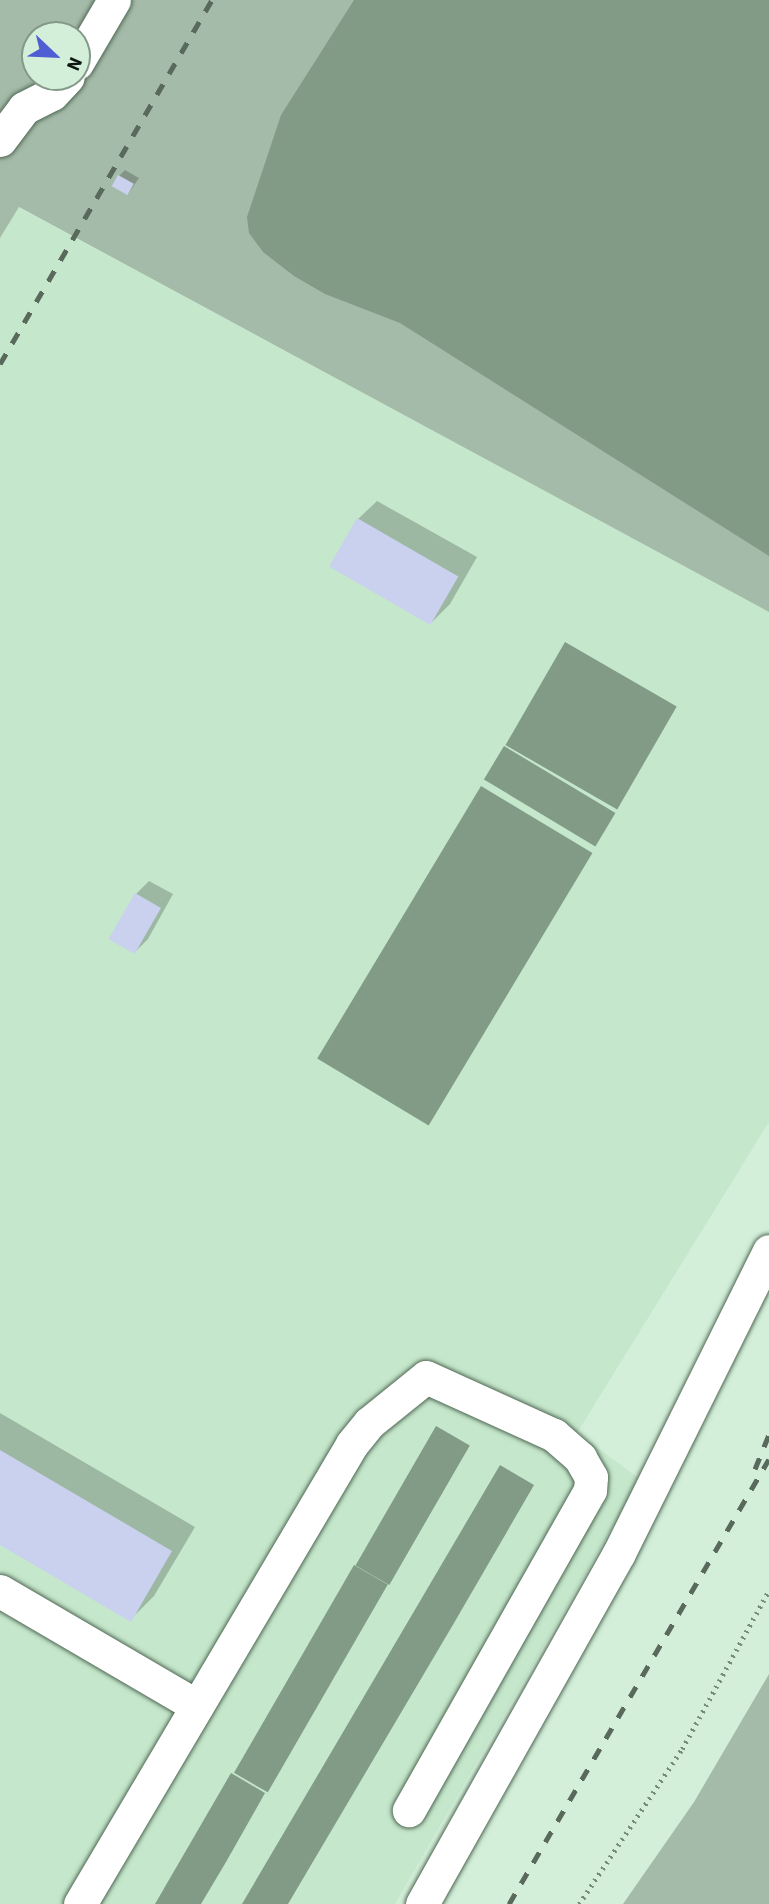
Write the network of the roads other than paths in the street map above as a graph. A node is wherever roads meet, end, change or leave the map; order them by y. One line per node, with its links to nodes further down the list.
1 (114, 0): 2 (lane)
2 (91, 39)
3 (55, 91): 4 (lane)
4 (0, 139)
5 (769, 1251): 10 (lane)
6 (0, 1591): 7 (lane)
7 (197, 1706): 8 (lane); 9 (lane)
8 (410, 1810)
9 (80, 1904)
10 (422, 1904)

